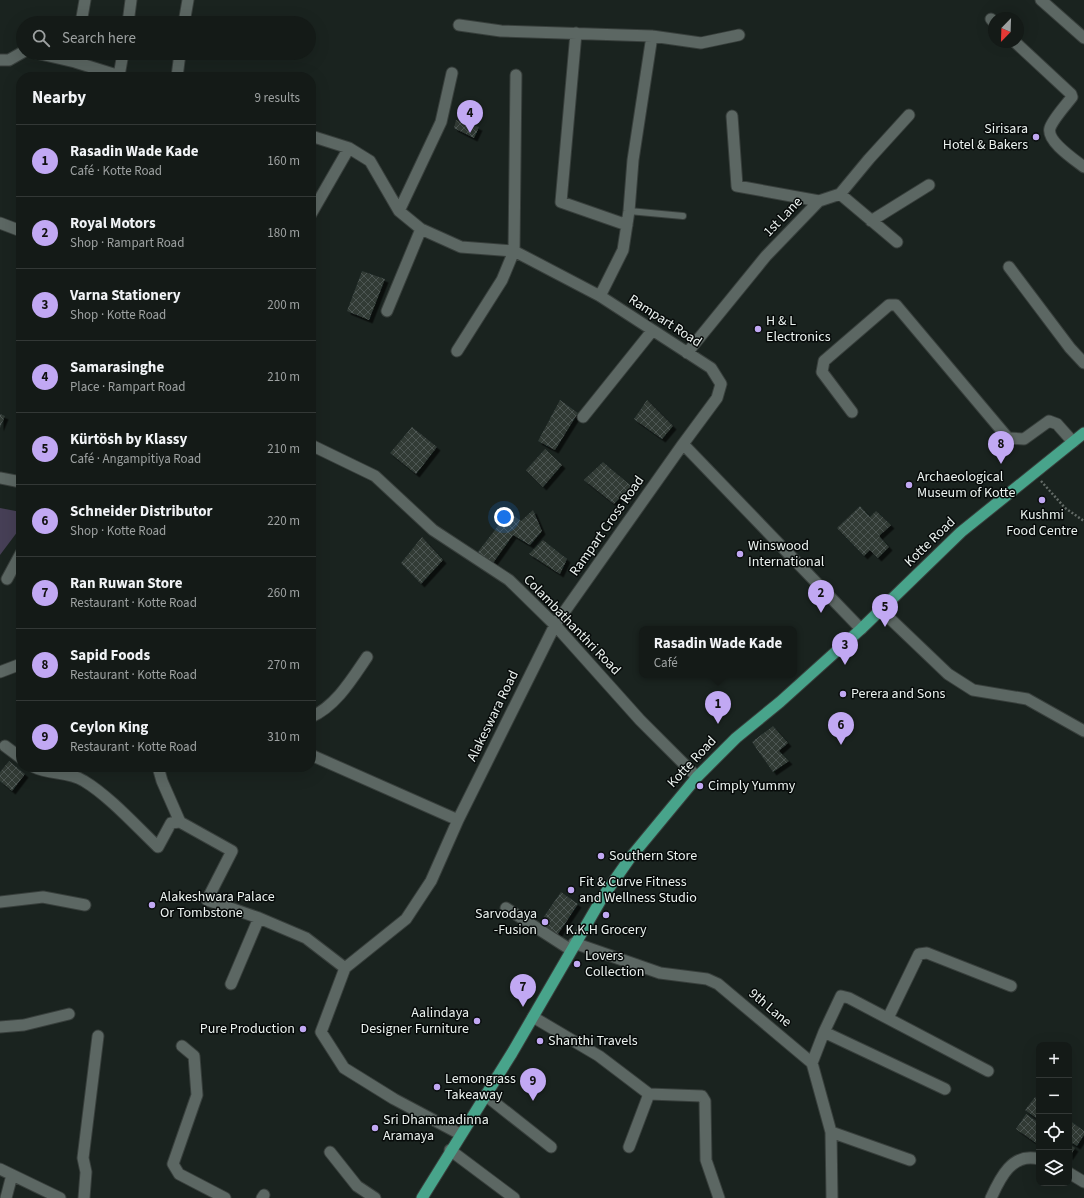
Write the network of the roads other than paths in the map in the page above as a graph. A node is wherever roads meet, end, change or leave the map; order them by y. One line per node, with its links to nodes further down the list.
1 (85, 0): 5 (street)
2 (132, 0): 6 (street)
3 (188, 0): 7 (street)
4 (1041, 0): 12 (street)
5 (82, 16)
6 (129, 16)
7 (185, 16)
8 (459, 25): 9 (street)
9 (576, 33): 11 (street); 38 (street)
10 (739, 35): 11 (street)
11 (652, 36): 34 (street)
12 (1084, 38)
13 (1021, 48): 28 (street)
14 (16, 56): 15 (street)
15 (0, 60)
16 (83, 60): 19 (street)
17 (122, 60): 20 (street)
18 (179, 60): 21 (street)
19 (112, 72)
20 (121, 72)
21 (177, 72)
22 (452, 73): 33 (street)
23 (516, 75): 42 (street)
24 (909, 115): 30 (street)
25 (732, 116): 31 (street)
26 (316, 138): 27 (street, Rampart Road)
27 (349, 148): 32 (street); 33 (street, Rampart Road)
28 (1084, 167)
29 (929, 185): 36 (street)
30 (840, 194): 31 (street, 1st Lane); 36 (street)
31 (819, 201): 48 (street, 1st Lane)
32 (316, 205)
33 (399, 211): 40 (street, Rampart Road)
34 (629, 211): 35 (lane); 38 (street)
35 (683, 216)
36 (871, 221): 41 (street)
37 (0, 224): 39 (street)
38 (627, 225): 44 (street)
39 (16, 229)
40 (421, 229): 42 (street, Rampart Road); 45 (street)
41 (897, 242)
42 (514, 251): 44 (street, Rampart Road); 47 (street)
43 (1008, 267): 49 (street)
44 (600, 296): 46 (street, Rampart Road)
45 (387, 311)
46 (652, 331): 48 (street, Rampart Road); 51 (street)
47 (457, 351)
48 (687, 353): 54 (street, Rampart Road)
49 (1084, 363)
50 (852, 412): 53 (street)
51 (583, 417)
52 (1084, 433): 53 (main road, Kotte Road)
53 (1073, 442): 60 (main road, Kotte Road)
54 (683, 444): 61 (street, Rampart Cross Road); 62 (street)
55 (316, 447): 61 (street, Colambathanthri Road)
56 (0, 478): 57 (street)
57 (16, 481)
58 (16, 562): 59 (street)
59 (7, 579)
60 (881, 610): 62 (main road, Kotte Road); 67 (street)
61 (555, 625): 75 (street, Colambathanthri Road); 76 (street, Alakeswara Road)
62 (861, 629): 75 (main road, Kotte Road)
63 (367, 657): 66 (street)
64 (16, 666): 65 (street)
65 (0, 672)
66 (316, 715)
67 (1084, 731)
68 (5, 746): 69 (street)
69 (16, 754)
70 (316, 757): 76 (street)
71 (46, 772): 73 (street)
72 (64, 772): 77 (street)
73 (64, 772)
74 (159, 772): 77 (street)
75 (698, 776): 82 (main road, Kotte Road)
76 (458, 820): 83 (street, Alakeswara Road)
77 (180, 822): 81 (street)
78 (0, 902): 79 (street)
79 (85, 905)
80 (506, 908): 82 (street, 9th Lane)
81 (259, 918): 83 (street); 84 (street)
82 (573, 947): 87 (main road, Kotte Road); 93 (street, 9th Lane)
83 (345, 968): 99 (street)
84 (231, 984)
85 (1011, 986): 88 (street)
86 (69, 1014): 89 (street)
87 (533, 1017): 96 (street); 97 (main road, Kotte Road)
88 (888, 1018): 90 (street); 94 (street)
89 (0, 1027)
90 (824, 1032): 93 (street); 95 (street)
91 (98, 1036): 113 (street)
92 (182, 1046): 114 (street)
93 (812, 1063): 98 (street)
94 (988, 1071)
95 (945, 1089)
96 (649, 1094): 101 (street); 118 (street)
97 (485, 1095): 99 (main road, Kotte Road); 100 (street)
98 (831, 1132): 105 (street); 119 (street)
99 (460, 1134): 102 (main road, Kotte Road)
100 (551, 1147)
101 (629, 1147)
102 (450, 1150): 116 (main road, Kotte Road); 117 (street)
103 (330, 1152): 115 (street)
104 (1036, 1159): 120 (street)
105 (910, 1160)
106 (0, 1170): 107 (street)
107 (12, 1175): 110 (street); 111 (street)
108 (1072, 1175): 109 (street)
109 (1084, 1182)
110 (45, 1195): 112 (street)
111 (6, 1198)
112 (60, 1198)
113 (84, 1198)
114 (225, 1198)
115 (375, 1198)
116 (422, 1198)
117 (514, 1198)
118 (719, 1198)
119 (832, 1198)
120 (991, 1198)

